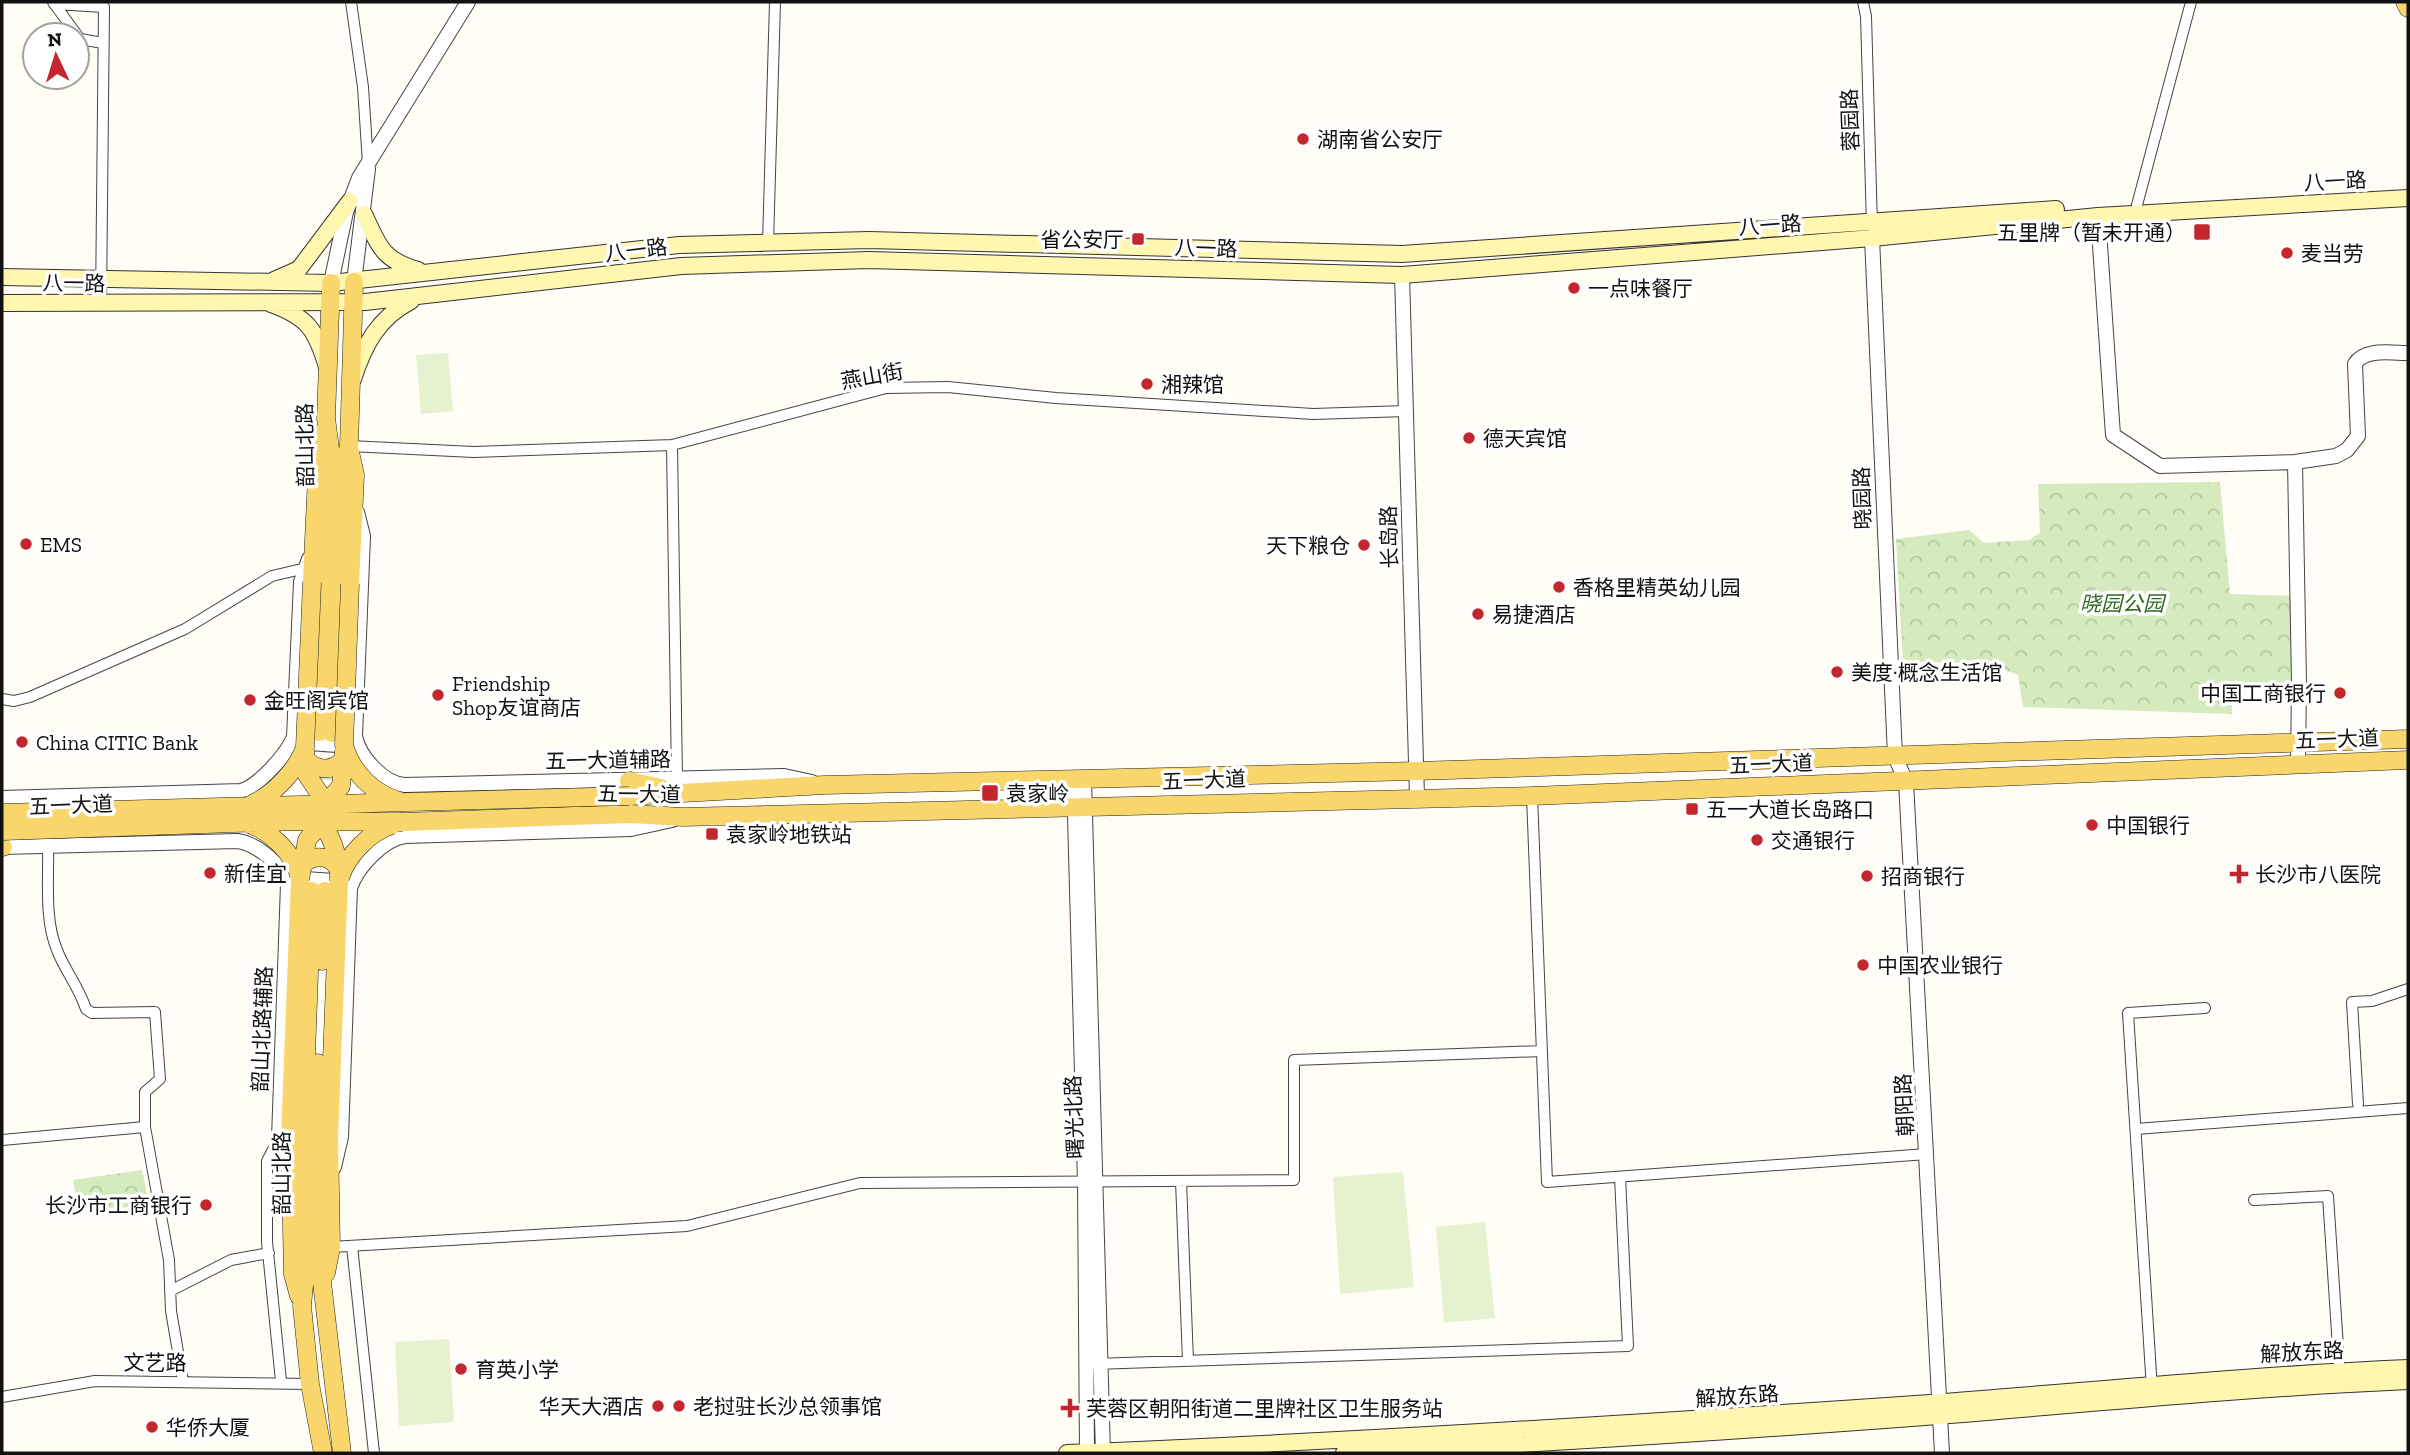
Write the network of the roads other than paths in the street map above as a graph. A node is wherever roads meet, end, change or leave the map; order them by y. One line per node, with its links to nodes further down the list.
1 (351, 2): 12 (street)
2 (468, 2): 12 (street, 韶山北路)
3 (775, 2): 21 (street)
4 (1863, 2): 19 (street, 蓉园路)
5 (2191, 2): 16 (street)
6 (2405, 2): 8 (main road)
7 (54, 3): 9 (street); 11 (street)
8 (2408, 8)
9 (67, 21)
10 (91, 41): 11 (street)
11 (103, 43): 25 (street)
12 (368, 164): 15 (street, 韶山北路); 17 (street, 韶山北路)
13 (2408, 189): 16 (main road, 八一路)
14 (2408, 198): 18 (main road, 八一路)
15 (350, 201): 26 (main road); 28 (street, 韶山北路)
16 (2137, 205): 19 (main road, 八一路)
17 (364, 214): 22 (main road); 27 (street, 韶山北路)
18 (2098, 216): 20 (main road, 八一路); 41 (street)
19 (1872, 220): 20 (street, 蓉园路); 21 (main road, 八一路)
20 (1872, 238): 23 (main road, 八一路); 49 (street, 晓园路)
21 (768, 243): 22 (main road, 八一路)
22 (424, 271): 27 (main road, 八一路)
23 (1402, 275): 29 (main road, 八一路); 37 (street, 长岛路)
24 (2, 277): 25 (main road, 八一路)
25 (101, 277): 26 (main road, 八一路); 33 (street)
26 (270, 282): 28 (main road, 八一路)
27 (354, 282): 28 (main road, 八一路); 31 (main road, 韶山北路)
28 (331, 292): 30 (main road, 八一路); 31 (main road, 八一路); 35 (main road, 韶山北路)
29 (425, 296): 31 (main road, 八一路); 36 (main road)
30 (259, 300): 33 (main road, 八一路); 35 (main road)
31 (353, 302): 36 (main road, 韶山北路)
32 (2, 303): 33 (main road, 八一路)
33 (101, 305)
34 (2408, 353): 41 (street)
35 (327, 369): 38 (main road, 韶山北路)
36 (349, 391): 40 (main road, 韶山北路)
37 (1406, 411): 39 (street, 燕山街); 52 (street, 长岛路)
38 (326, 418): 43 (main road); 46 (main road, 韶山北路)
39 (672, 444): 40 (street, 燕山街); 56 (street)
40 (349, 446): 42 (main road); 46 (main road, 韶山北路)
41 (2295, 462): 47 (street)
42 (354, 497): 46 (main road, bridge); 46 (street)
43 (309, 575): 44 (street); 48 (main road, bridge)
44 (2, 699)
45 (2408, 739): 47 (main road, 五一大道)
46 (339, 743): 48 (main road, bridge); 55 (street); 62 (main road, bridge); 64 (main road, bridge)
47 (2298, 744): 49 (main road, 五一大道); 51 (street)
48 (301, 749): 58 (main road, bridge); 64 (main road, bridge)
49 (1903, 755): 52 (main road, 五一大道); 54 (street, 朝阳路)
50 (2408, 760): 51 (main road, 五一大道)
51 (2298, 764): 54 (main road, 五一大道)
52 (1416, 771): 53 (main road, 五一大道); 60 (street, 长岛路)
53 (1079, 779): 56 (main road, 五一大道); 63 (street, 曙光北路)
54 (1910, 781): 57 (main road, 五一大道); 81 (street, 朝阳路); 103 (street, 朝阳路)
55 (393, 783): 59 (street, 五一大道辅路); 67 (street)
56 (679, 786): 59 (main road, 五一大道)
57 (1532, 796): 60 (main road, 五一大道); 74 (street)
58 (248, 797): 61 (street); 64 (main road, 五一大道, bridge); 68 (main road, 五一大道, bridge); 69 (street)
59 (629, 797): 62 (main road, 五一大道, bridge); 65 (main road, 五一大道); 67 (main road, 五一大道)
60 (1417, 797): 63 (main road, 五一大道)
61 (2, 798)
62 (406, 803): 64 (main road, 五一大道, bridge)
63 (1080, 807): 65 (main road, 五一大道); 85 (street, 曙光北路)
64 (328, 811): 66 (main road, 五一大道, bridge); 67 (main road, 五一大道, bridge); 71 (main road, bridge); 71 (main road, bridge)
65 (683, 817): 67 (street)
66 (247, 822): 68 (main road, 五一大道, bridge); 71 (main road, bridge)
67 (399, 830): 71 (main road, bridge)
68 (2, 833): 70 (street)
69 (246, 842): 70 (street); 71 (street)
70 (48, 846): 77 (street)
71 (319, 880): 79 (main road); 84 (main road); 84 (street); 90 (main road, 韶山北路); 92 (main road, 韶山北路)
72 (2408, 989): 75 (street)
73 (2206, 1008): 78 (street)
74 (1542, 1051): 82 (street); 83 (street)
75 (2358, 1104)
76 (2408, 1108): 78 (street)
77 (145, 1127): 80 (street); 91 (street)
78 (2136, 1129): 101 (street)
79 (284, 1138): 89 (street); 92 (main road)
80 (2, 1140)
81 (1927, 1154): 82 (street); 103 (street, 朝阳路)
82 (1620, 1177): 93 (street)
83 (1181, 1181): 85 (street); 93 (street)
84 (330, 1182): 88 (main road)
85 (1091, 1182): 87 (street); 94 (street, 曙光北路)
86 (2254, 1200): 96 (street)
87 (352, 1246): 88 (street); 106 (street)
88 (331, 1247): 90 (main road)
89 (269, 1253): 91 (street); 98 (street)
90 (323, 1283): 105 (main road, 韶山北路)
91 (170, 1291): 97 (street)
92 (302, 1306): 100 (main road, 韶山北路)
93 (1188, 1361): 94 (street)
94 (1094, 1364): 108 (street, 曙光北路)
95 (2408, 1368): 96 (main road, 解放东路)
96 (2340, 1377): 99 (main road, 解放东路); 101 (main road, 解放东路)
97 (183, 1381): 98 (street, 文艺路); 102 (street, 文艺路)
98 (281, 1381): 100 (street, 文艺路)
99 (2408, 1381)
100 (310, 1384): 104 (main road, 韶山北路)
101 (2152, 1389): 103 (main road, 解放东路)
102 (2, 1397)
103 (1943, 1408): 108 (main road, 解放东路); 109 (main road, 解放东路); 110 (street, 朝阳路); 111 (street, 朝阳路)
104 (323, 1453)
105 (342, 1453)
106 (374, 1453)
107 (1067, 1453): 108 (main road, 解放东路)
108 (1095, 1453)
109 (1344, 1453)
110 (1942, 1453)
111 (1949, 1453)

